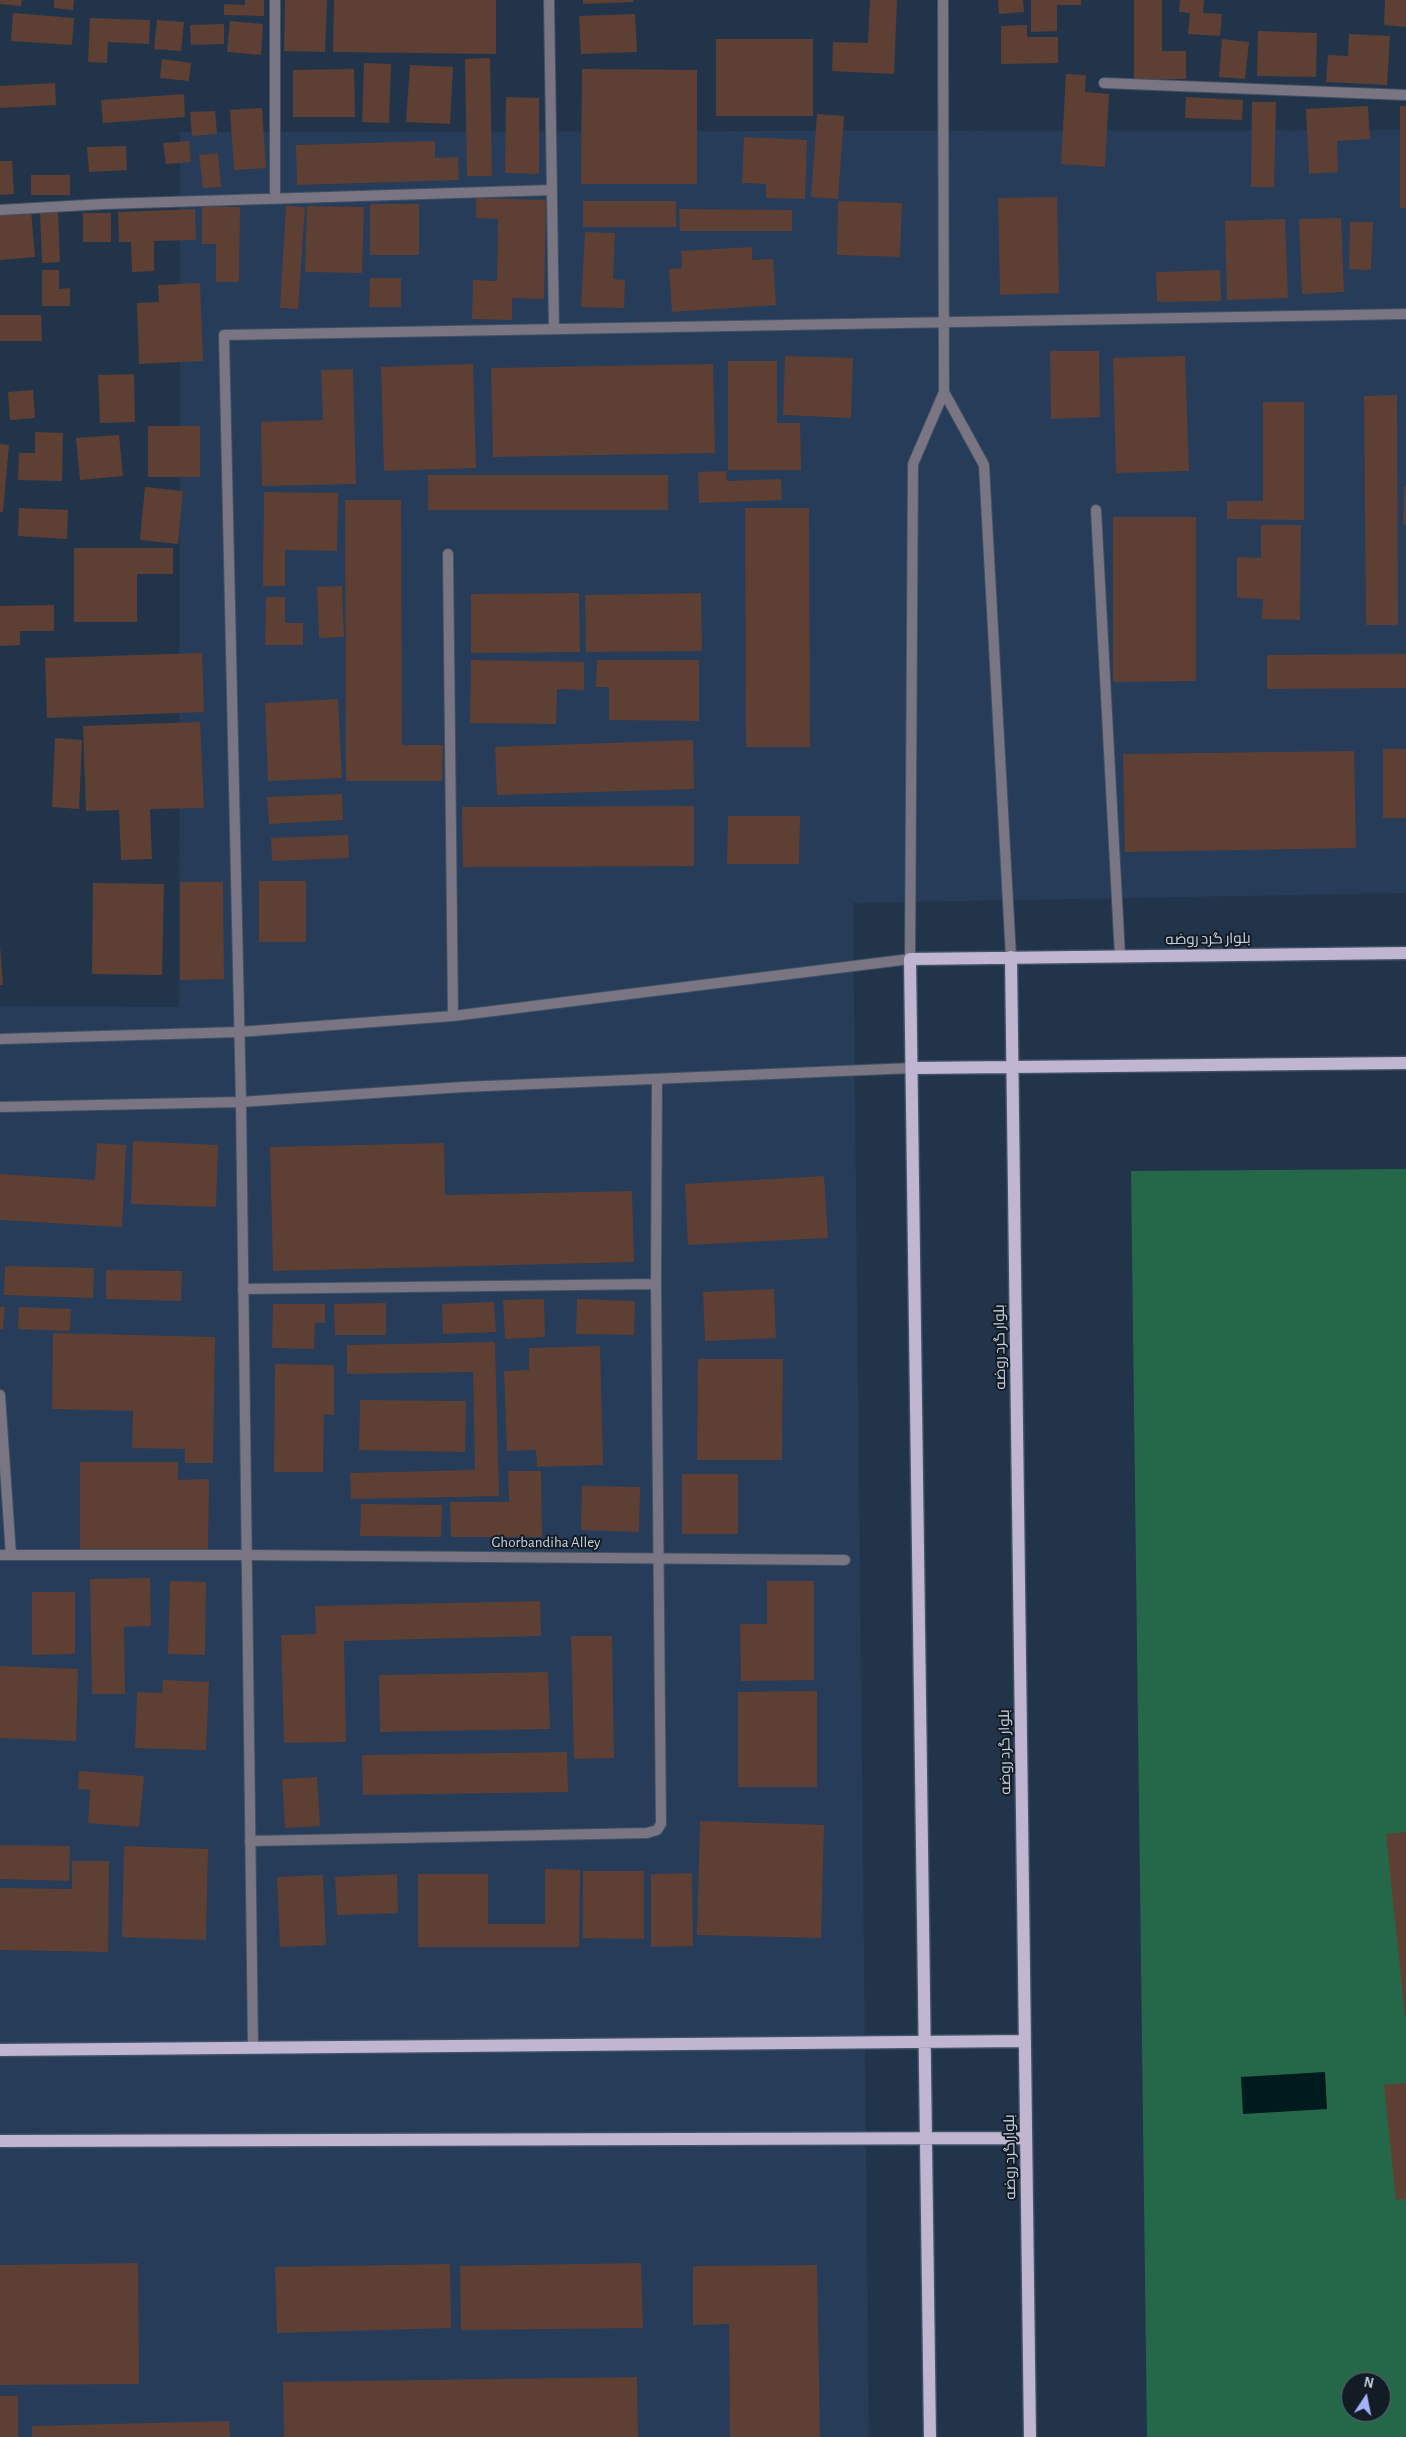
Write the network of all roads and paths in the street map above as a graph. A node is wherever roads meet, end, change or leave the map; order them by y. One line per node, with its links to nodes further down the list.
1 (275, 0): 7 (street)
2 (549, 0): 6 (street)
3 (943, 0): 10 (street)
4 (1104, 83): 5 (street)
5 (1406, 95)
6 (552, 190): 7 (street); 11 (street)
7 (275, 199): 8 (street)
8 (0, 210)
9 (1406, 314): 10 (street)
10 (944, 322): 11 (street); 12 (street)
11 (554, 329): 20 (street)
12 (944, 392): 17 (street); 18 (street)
13 (1096, 510): 16 (street)
14 (448, 554): 19 (street)
15 (1406, 953): 16 (main road, بلوار گرد روضه)
16 (1120, 956): 17 (main road, بلوار گرد روضه)
17 (1011, 957): 18 (main road, بلوار گرد روضه); 23 (main road, بلوار گرد روضه)
18 (910, 959): 19 (street); 24 (main road)
19 (453, 1016): 20 (street)
20 (239, 1032): 21 (street); 26 (street)
21 (0, 1039)
22 (1406, 1063): 23 (main road)
23 (1012, 1067): 24 (main road); 36 (main road, بلوار گرد روضه)
24 (912, 1068): 25 (street); 37 (main road)
25 (657, 1079): 26 (street); 28 (street)
26 (241, 1102): 27 (street); 29 (street)
27 (0, 1107)
28 (656, 1284): 29 (street); 33 (street)
29 (243, 1289): 32 (street)
30 (0, 1395): 31 (street)
31 (5, 1555): 32 (street, Ghorbandiha Alley)
32 (247, 1555): 33 (street, Ghorbandiha Alley); 35 (street)
33 (658, 1558): 34 (street, Ghorbandiha Alley); 35 (street)
34 (845, 1560)
35 (250, 1841): 38 (street)
36 (1025, 2041): 37 (main road); 41 (main road, بلوار گرد روضه)
37 (924, 2042): 38 (main road); 40 (main road)
38 (253, 2048): 39 (main road)
39 (0, 2050)
40 (926, 2138): 41 (main road); 42 (main road); 43 (main road)
41 (1026, 2138): 44 (main road, بلوار گرد روضه)
42 (0, 2141)
43 (930, 2437)
44 (1030, 2437)

